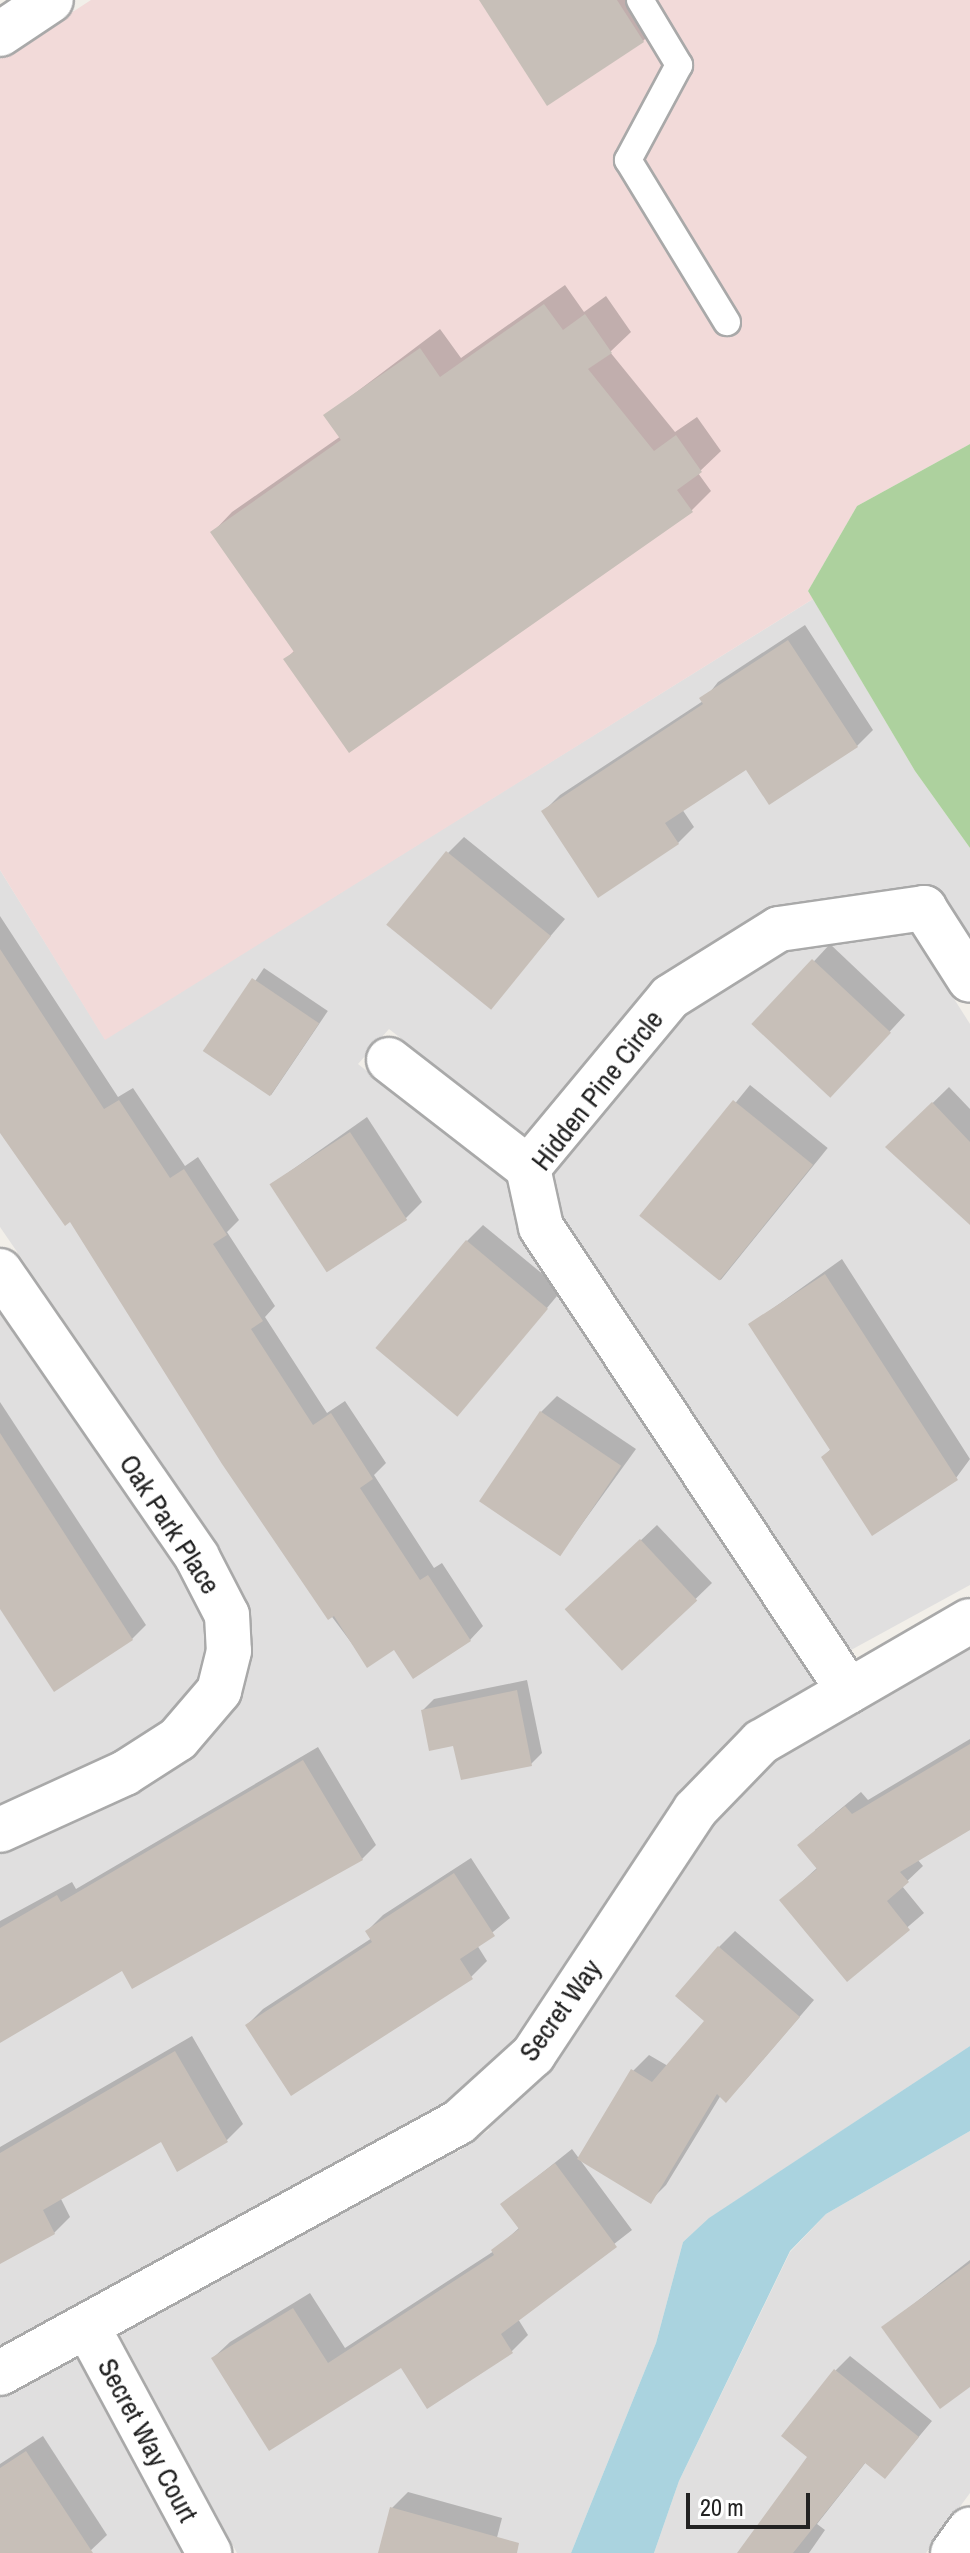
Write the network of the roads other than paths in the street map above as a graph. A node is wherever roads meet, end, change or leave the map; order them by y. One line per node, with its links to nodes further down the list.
1 (51, 0): 3 (street)
2 (640, 0): 4 (lane)
3 (0, 34)
4 (727, 322)
5 (970, 980): 7 (street, Hidden Pine Circle)
6 (389, 1060): 7 (street)
7 (528, 1168): 10 (street, Hidden Pine Circle)
8 (0, 1271): 11 (street, Oak Park Place)
9 (970, 1621): 10 (street, Secret Way)
10 (849, 1691): 12 (street, Secret Way)
11 (0, 1830)
12 (87, 2326): 13 (street, Secret Way); 15 (street, Secret Way Court)
13 (0, 2373)
14 (970, 2530): 16 (street)
15 (209, 2553)
16 (953, 2553)

